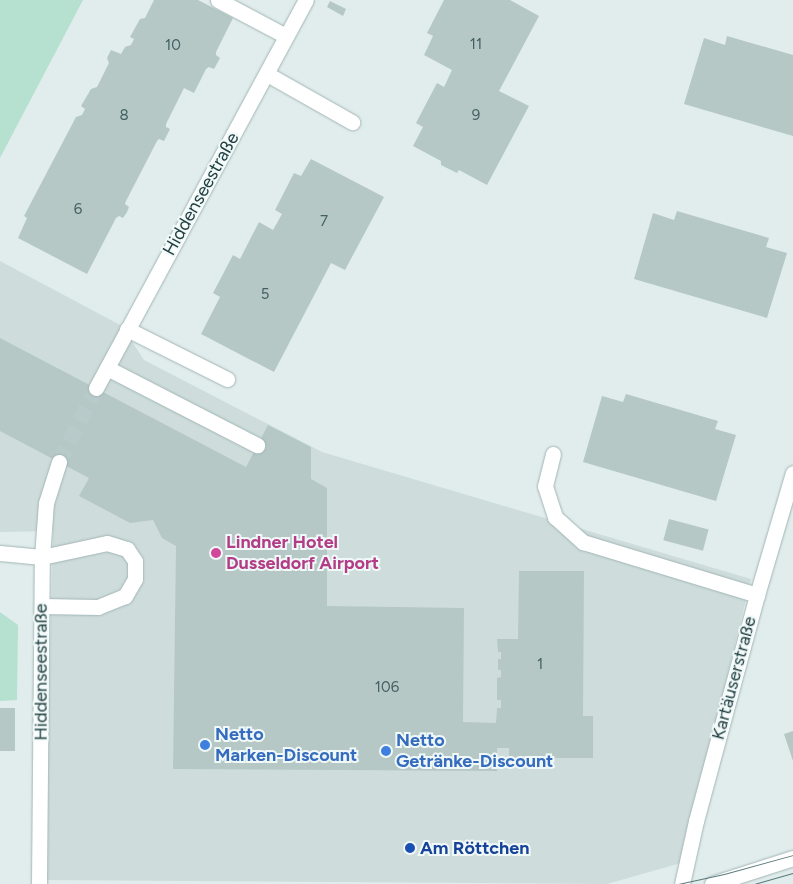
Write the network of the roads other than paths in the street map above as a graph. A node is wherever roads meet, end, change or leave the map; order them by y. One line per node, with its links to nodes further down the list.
1 (218, 0): 3 (street)
2 (306, 0): 3 (street, Hiddenseestraße)
3 (286, 36): 4 (street, Hiddenseestraße)
4 (267, 74): 5 (street); 6 (street, Hiddenseestraße)
5 (352, 122)
6 (127, 330): 7 (street, Hiddenseestraße); 8 (street)
7 (107, 368): 9 (street, Hiddenseestraße); 10 (street)
8 (228, 378)
9 (96, 388)
10 (257, 446)
11 (553, 454): 16 (street)
12 (59, 462): 15 (street, Hiddenseestraße)
13 (793, 473): 16 (street, Kartäuserstraße)
14 (0, 553): 15 (street)
15 (42, 556): 17 (street, Hiddenseestraße); 17 (street)
16 (757, 595): 20 (street, Kartäuserstraße)
17 (42, 606): 19 (street, Hiddenseestraße)
18 (793, 858): 21 (street)
19 (39, 884)
20 (682, 884)
21 (712, 884)

